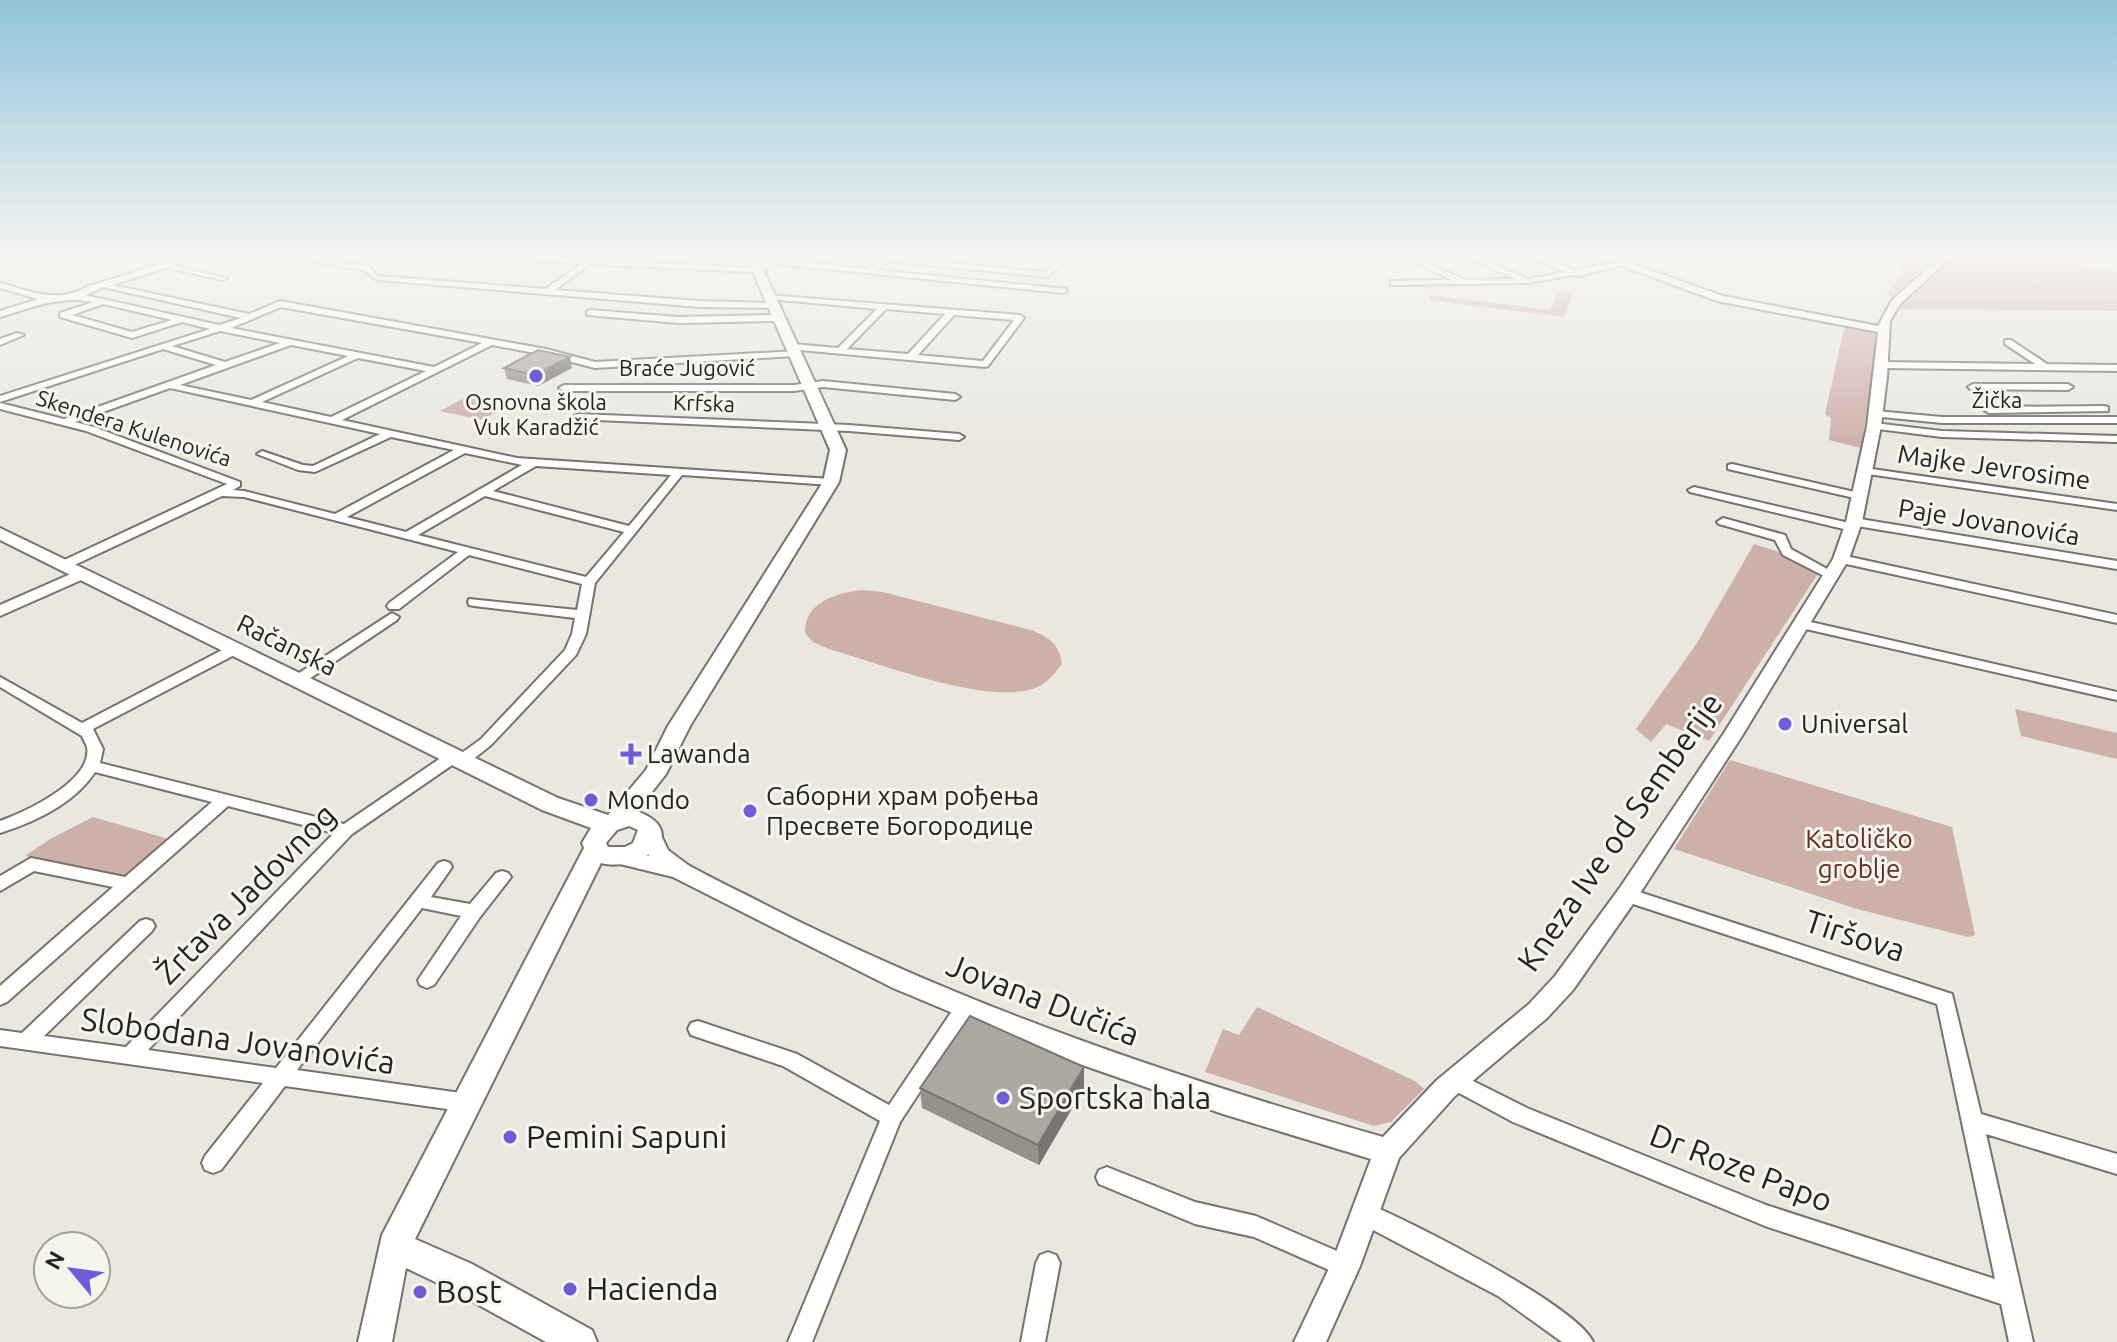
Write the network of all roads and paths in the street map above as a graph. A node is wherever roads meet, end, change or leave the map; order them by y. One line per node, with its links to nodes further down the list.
1 (76, 319): 13 (street)
2 (177, 319): 13 (street)
3 (247, 319): 14 (street)
4 (361, 319): 19 (street)
5 (670, 319): 6 (street)
6 (699, 319)
7 (780, 319): 22 (main road)
8 (872, 319): 23 (street)
9 (946, 319): 25 (street)
10 (1020, 319): 25 (street)
11 (1824, 319): 15 (street)
12 (1886, 319): 15 (street, Kneza Ive od Semberije)
13 (183, 320): 14 (street)
14 (219, 328): 18 (street); 21 (street)
15 (1883, 330): 27 (street, Kneza Ive od Semberije)
16 (20, 335): 17 (street)
17 (0, 342)
18 (289, 342): 24 (street); 26 (street)
19 (491, 342): 22 (street); 31 (street)
20 (2008, 342): 29 (street)
21 (159, 345): 26 (street); 39 (street)
22 (793, 350): 23 (street); 33 (main road)
23 (841, 350): 25 (street)
24 (358, 355): 31 (street); 40 (street)
25 (911, 357)
26 (225, 365): 32 (street)
27 (1882, 365): 28 (street); 46 (street, Kneza Ive od Semberije)
28 (1989, 367): 29 (street); 35 (street)
29 (2046, 367): 30 (street)
30 (2117, 368)
31 (435, 370): 48 (street)
32 (169, 385): 40 (street); 49 (street)
33 (809, 385): 37 (street, Braće Jugović); 38 (street, Braće Jugović); 50 (main road)
34 (1973, 387): 35 (street)
35 (2017, 387): 36 (street); 44 (street)
36 (2068, 387)
37 (564, 388)
38 (955, 397)
39 (0, 399)
40 (252, 403): 48 (street)
41 (0, 406): 49 (street, Skendera Kulenovića)
42 (2104, 409): 44 (street)
43 (1989, 410): 44 (street)
44 (2050, 410)
45 (578, 417): 50 (street, Krfska)
46 (1875, 420): 47 (street, Žička); 53 (street); 58 (street, Kneza Ive od Semberije)
47 (2117, 420)
48 (332, 421): 51 (street)
49 (66, 422): 63 (street, Skendera Kulenovića)
50 (828, 427): 52 (street, Krfska); 60 (main road)
51 (388, 434): 54 (street); 55 (street)
52 (959, 437)
53 (2117, 439)
54 (463, 450): 56 (street); 66 (street)
55 (262, 454)
56 (533, 463): 59 (street); 62 (street)
57 (1732, 467): 64 (street)
58 (1865, 471): 64 (street, Kneza Ive od Semberije); 65 (street, Majke Jevrosime)
59 (678, 473): 60 (street); 69 (street)
60 (831, 482): 89 (main road)
61 (1694, 490): 68 (street, Paje Jovanovića)
62 (483, 492): 69 (street); 71 (street)
63 (220, 493): 66 (street); 75 (street)
64 (1859, 496): 68 (street, Kneza Ive od Semberije)
65 (2117, 507)
66 (336, 518): 71 (street)
67 (1723, 522): 74 (street)
68 (1853, 524): 73 (street, Paje Jovanovića); 74 (street, Kneza Ive od Semberije)
69 (632, 530): 76 (street)
70 (0, 533): 75 (main road, Račanska)
71 (407, 536): 72 (street)
72 (467, 551): 76 (street); 83 (street)
73 (2117, 565)
74 (1836, 567): 80 (street); 81 (street, Kneza Ive od Semberije)
75 (73, 569): 78 (street); 82 (main road, Račanska)
76 (589, 582): 79 (street, Žrtava Jadovnog)
77 (474, 602): 79 (street)
78 (0, 611)
79 (582, 615): 87 (street, Žrtava Jadovnog)
80 (2117, 619)
81 (1802, 624): 85 (street); 100 (street, Kneza Ive od Semberije)
82 (235, 649): 83 (main road, Račanska); 86 (street)
83 (298, 680): 87 (main road, Račanska)
84 (0, 681): 86 (street)
85 (2117, 696)
86 (82, 729): 88 (street)
87 (457, 759): 93 (street, Žrtava Jadovnog); 94 (main road, Račanska)
88 (93, 766): 90 (street); 91 (street)
89 (655, 774): 92 (main road); 94 (main road)
90 (225, 799): 93 (street); 98 (street)
91 (0, 827)
92 (647, 829): 94 (main road); 94 (main road); 96 (street)
93 (346, 830): 110 (street, Žrtava Jadovnog)
94 (609, 842): 96 (street); 113 (main road)
95 (444, 867): 101 (street)
96 (689, 874): 106 (street, Jovana Dučića)
97 (502, 877): 102 (street)
98 (129, 884): 99 (street); 105 (street)
99 (0, 885)
100 (1627, 895): 112 (street, Kneza Ive od Semberije); 115 (street, Tiršova)
101 (419, 901): 102 (street); 111 (street)
102 (474, 912): 104 (street)
103 (146, 926): 109 (street)
104 (427, 980)
105 (0, 997)
106 (965, 1008): 114 (street); 116 (street, Jovana Dučića)
107 (698, 1029): 114 (street)
108 (0, 1038): 109 (street, Slobodana Jovanovića)
109 (25, 1042): 110 (street, Slobodana Jovanovića)
110 (130, 1056): 111 (street, Slobodana Jovanovića)
111 (281, 1077): 113 (street, Slobodana Jovanovića); 117 (street)
112 (1455, 1081): 116 (street, Kneza Ive od Semberije); 124 (street, Dr Roze Papo)
113 (469, 1103): 121 (main road)
114 (892, 1117): 127 (street)
115 (1972, 1121): 118 (street); 124 (street, Tiršova)
116 (1388, 1151): 120 (street, Kneza Ive od Semberije)
117 (213, 1163)
118 (2117, 1164)
119 (1107, 1177): 123 (street)
120 (1366, 1214): 123 (street, Kneza Ive od Semberije); 130 (street)
121 (394, 1246): 125 (main road); 126 (main road)
122 (1048, 1263): 128 (street)
123 (1345, 1266): 129 (street, Kneza Ive od Semberije)
124 (2011, 1296): 131 (street, Tiršova)
125 (375, 1342)
126 (580, 1342)
127 (800, 1342)
128 (1033, 1342)
129 (1310, 1342)
130 (1581, 1342)
131 (2021, 1342)

